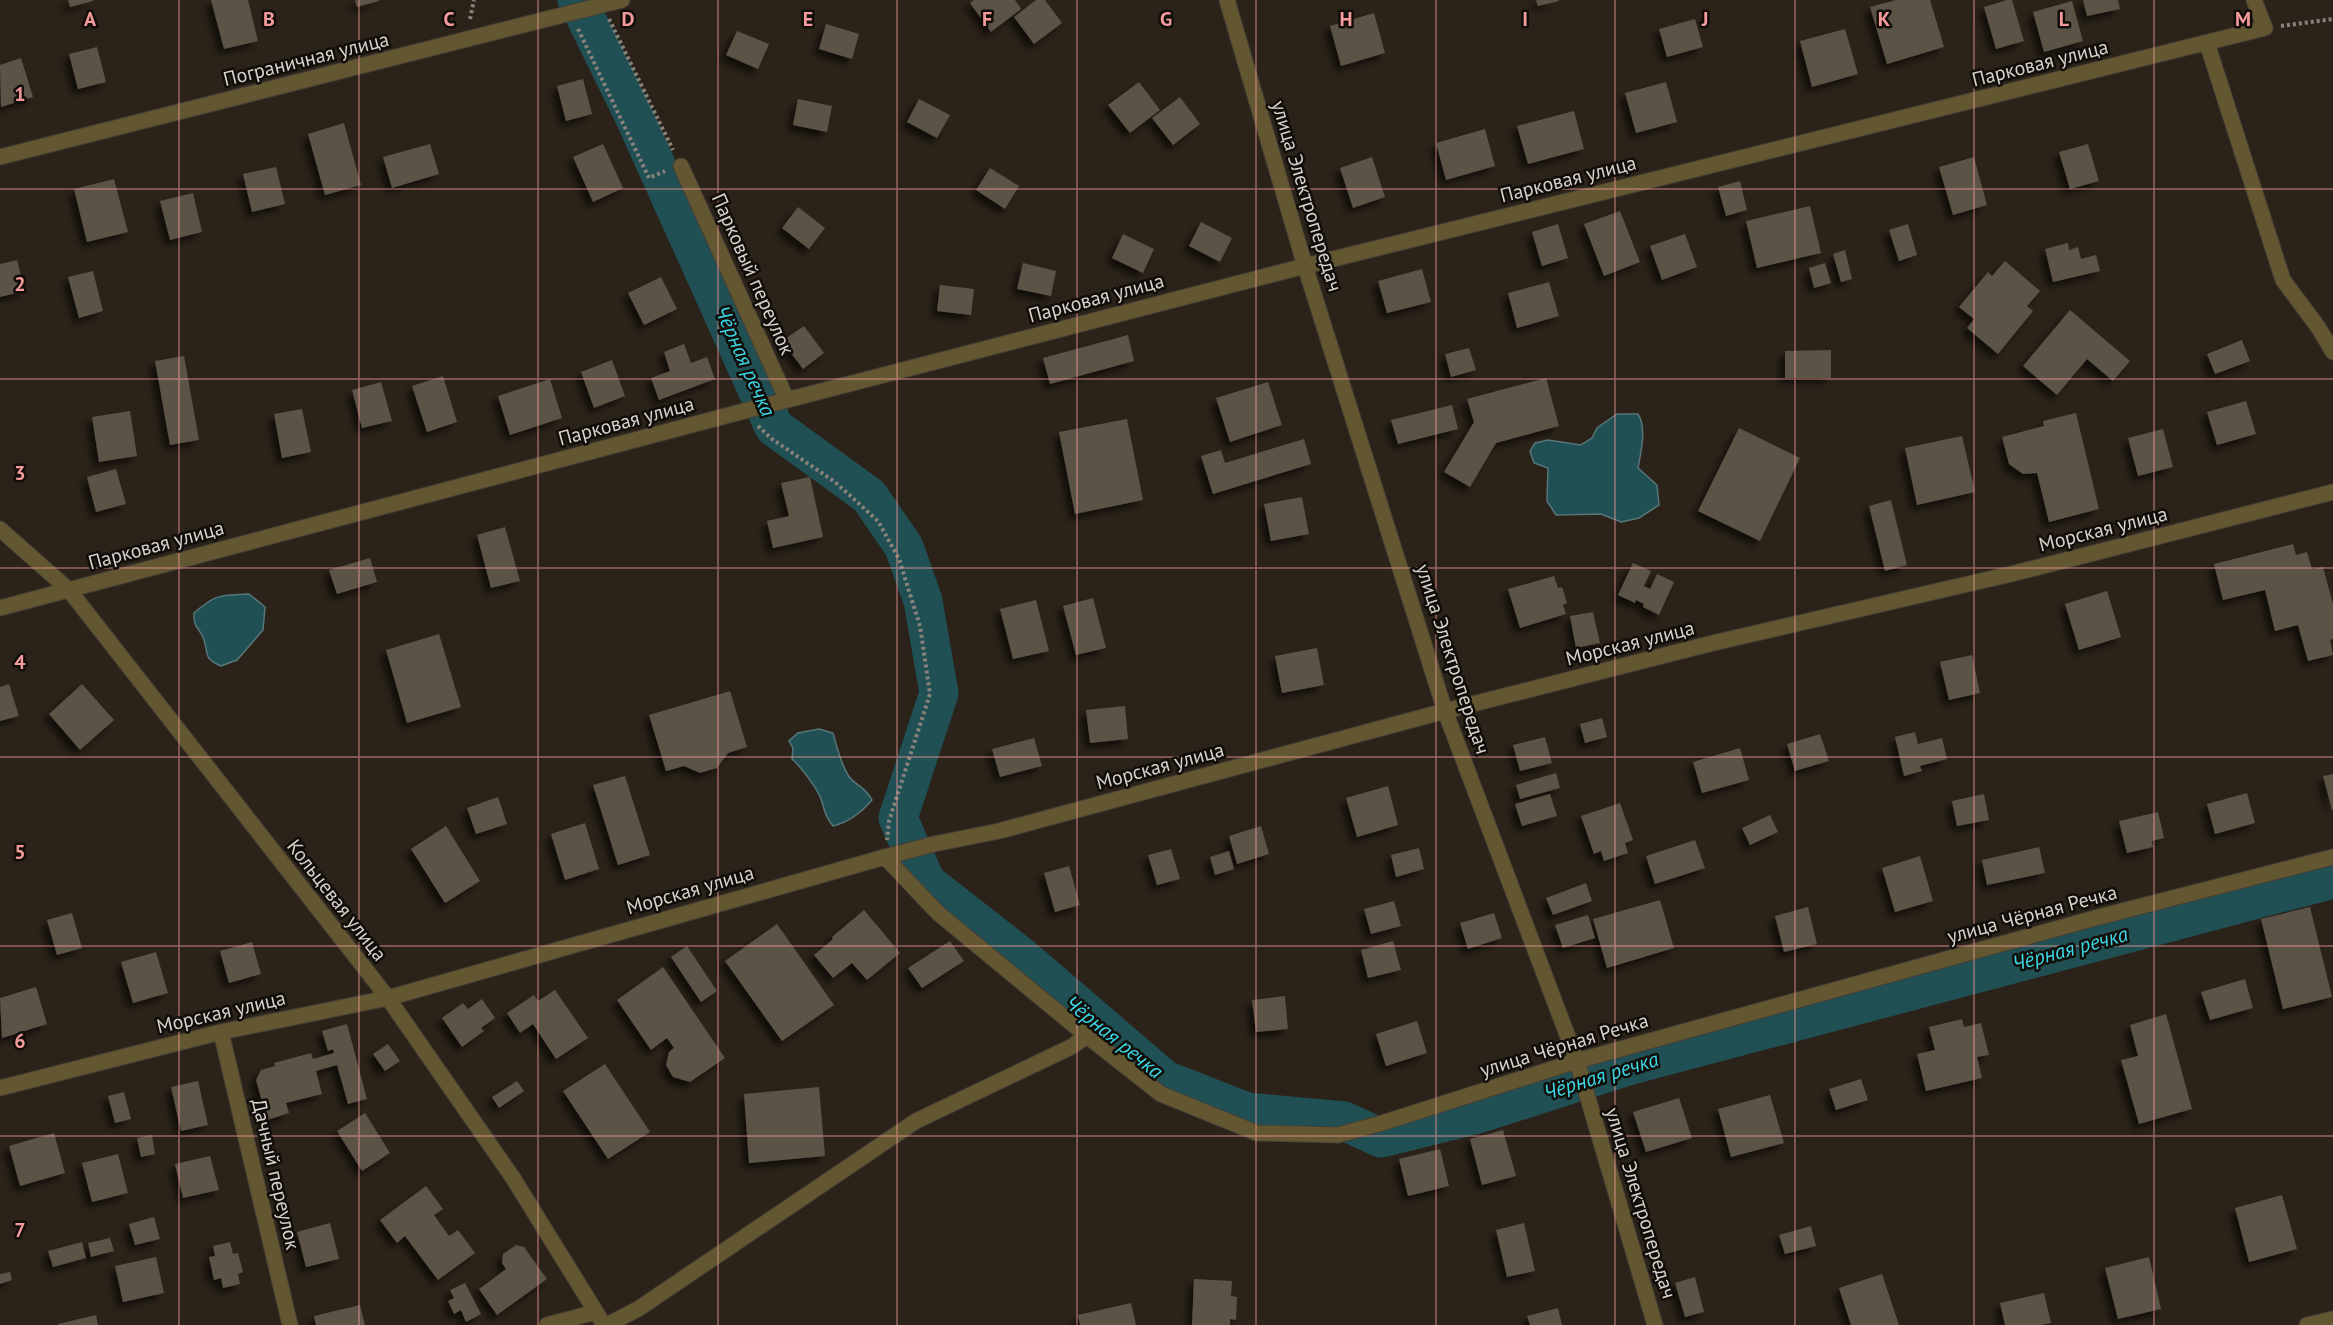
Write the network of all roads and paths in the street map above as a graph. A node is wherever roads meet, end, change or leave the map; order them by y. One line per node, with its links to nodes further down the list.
1 (622, 0): 4 (street, Пограничная улица)
2 (1227, 0): 11 (street, улица Электропередач)
3 (2254, 0): 7 (street)
4 (599, 6): 5 (street, Пограничная улица); 10 (path)
5 (572, 13): 9 (street, Пограничная улица); 10 (path)
6 (2333, 19): 7 (path)
7 (2265, 28): 8 (street, Парковая улица)
8 (2207, 43): 11 (street, Парковая улица); 12 (street)
9 (0, 157)
10 (674, 168): 13 (street, Парковый переулок)
11 (1305, 266): 13 (street, Парковая улица); 19 (street, улица Электропередач)
12 (2333, 352)
13 (784, 401): 14 (street, Парковая улица)
14 (745, 411): 17 (street, Парковая улица); 20 (path)
15 (2333, 492): 19 (street, Морская улица)
16 (0, 529): 17 (street, Кольцевая улица)
17 (69, 590): 18 (street, Парковая улица); 22 (street, Кольцевая улица)
18 (0, 608)
19 (1445, 711): 20 (street, Морская улица); 25 (street, улица Электропередач)
20 (889, 856): 22 (street, Морская улица); 24 (street, улица Чёрная Речка)
21 (2333, 858): 25 (street, улица Чёрная Речка)
22 (388, 998): 23 (street, Морская улица); 28 (street, Кольцевая улица)
23 (221, 1032): 26 (street, Морская улица); 29 (street, Дачный переулок)
24 (1087, 1036): 25 (street, улица Чёрная Речка); 28 (street)
25 (1577, 1061): 31 (street, улица Электропередач)
26 (0, 1088)
27 (2333, 1318): 32 (street)
28 (602, 1321): 30 (street)
29 (290, 1325)
30 (547, 1325)
31 (1656, 1325)
32 (2307, 1325)

